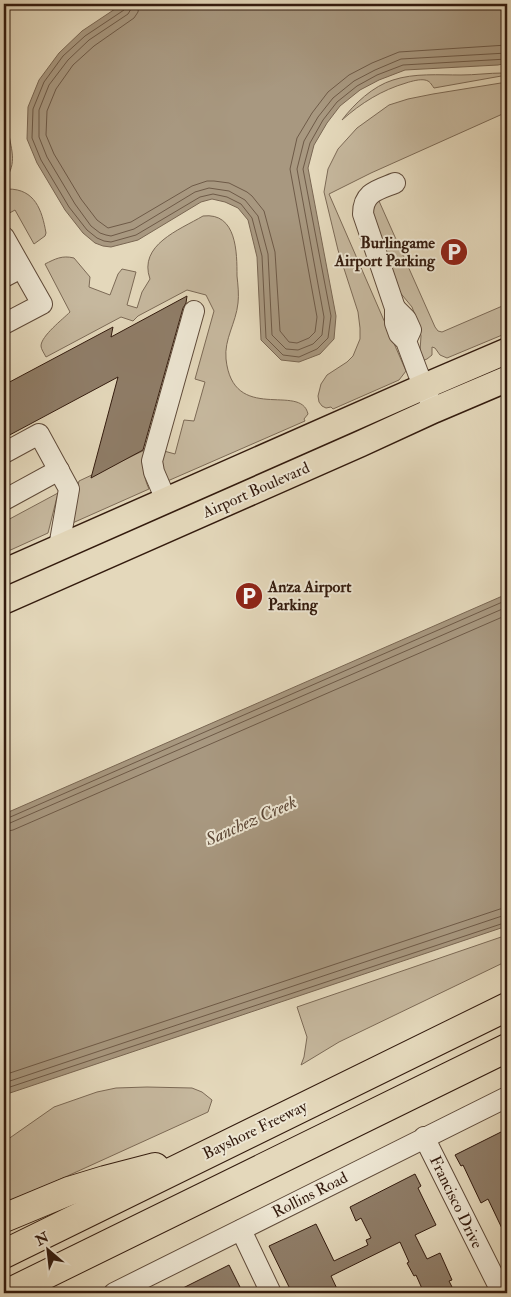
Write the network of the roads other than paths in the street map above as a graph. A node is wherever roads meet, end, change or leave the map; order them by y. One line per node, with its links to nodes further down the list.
1 (395, 183): 8 (street)
2 (4, 237): 3 (street)
3 (12, 272): 5 (street)
4 (194, 311): 15 (street)
5 (4, 324)
6 (507, 351): 8 (main road, Airport Boulevard)
7 (507, 379): 9 (main road, Airport Boulevard)
8 (423, 386): 9 (street); 10 (main road, Airport Boulevard)
9 (434, 410): 11 (main road, Airport Boulevard)
10 (351, 419): 11 (main road); 15 (main road, Airport Boulevard)
11 (360, 444): 16 (main road, Airport Boulevard)
12 (4, 453): 13 (street)
13 (59, 470): 14 (street); 17 (street)
14 (4, 500)
15 (166, 500): 16 (main road); 17 (main road, Airport Boulevard)
16 (176, 525): 19 (main road, Airport Boulevard)
17 (59, 548): 18 (main road, Airport Boulevard)
18 (4, 572)
19 (4, 600)
20 (507, 1007): 24 (highway, Bayshore Freeway)
21 (507, 1048): 28 (highway)
22 (507, 1096): 23 (street, Rollins Road)
23 (424, 1137): 26 (street, Rollins Road); 31 (street, Francisco Drive)
24 (205, 1155): 25 (highway); 27 (highway, Bayshore Freeway)
25 (4, 1218)
26 (240, 1230): 29 (street, Rollins Road); 30 (street)
27 (4, 1254)
28 (8, 1293)
29 (114, 1293)
30 (271, 1293)
31 (502, 1293)

